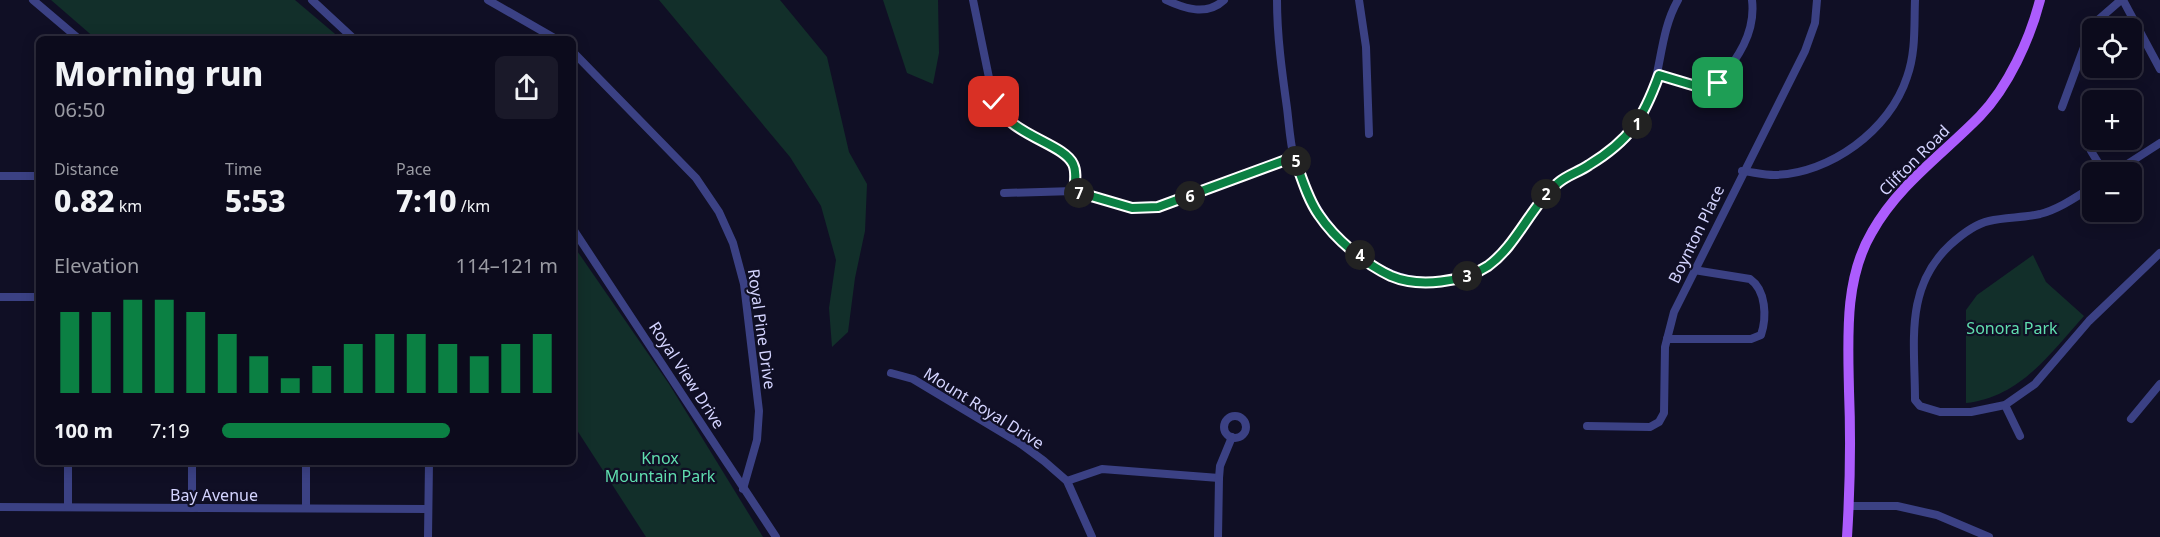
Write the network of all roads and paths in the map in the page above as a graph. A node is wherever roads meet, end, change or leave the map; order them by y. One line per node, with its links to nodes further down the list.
1 (33, 0): 15 (street)
2 (312, 0): 16 (street)
3 (488, 0): 17 (street)
4 (973, 0): 31 (street)
5 (1166, 0): 6 (street)
6 (1224, 0)
7 (1277, 0): 25 (street)
8 (1359, 0): 22 (street)
9 (1678, 0): 20 (street)
10 (1752, 0): 20 (street)
11 (1817, 0): 28 (street, Boynton Place)
12 (1915, 0): 28 (street)
13 (2040, 0): 54 (main road, Clifton Road)
14 (2122, 0): 19 (street); 21 (street)
15 (75, 36)
16 (351, 36)
17 (551, 36)
18 (576, 55): 53 (street, Royal Pine Drive)
19 (2160, 69)
20 (1659, 75): 25 (street)
21 (2062, 107)
22 (1369, 134)
23 (2160, 143): 27 (street)
24 (2091, 151): 26 (street)
25 (1294, 157): 31 (street)
26 (2098, 162)
27 (2131, 162)
28 (1742, 171): 36 (street, Boynton Place)
29 (0, 176): 30 (street)
30 (36, 176)
31 (1074, 191): 33 (street)
32 (2082, 193): 42 (street)
33 (1004, 194)
34 (576, 233): 53 (street, Royal View Drive)
35 (2160, 253): 42 (street)
36 (1694, 270): 39 (street, Boynton Place); 39 (street)
37 (0, 297): 38 (street)
38 (36, 297)
39 (1667, 339): 44 (street, Boynton Place)
40 (891, 373): 52 (street, Mount Royal Drive)
41 (2160, 384): 43 (street)
42 (2005, 405): 45 (street)
43 (2132, 419)
44 (1587, 426)
45 (2020, 436)
46 (1232, 437): 51 (street)
47 (68, 465): 56 (street)
48 (192, 465): 57 (street)
49 (306, 465): 58 (street)
50 (429, 465): 59 (street)
51 (1218, 478): 52 (street); 63 (street)
52 (1067, 482): 62 (street, Mount Royal Drive)
53 (743, 489): 61 (street, Royal View Drive)
54 (1849, 506): 64 (main road, Clifton Road); 65 (street)
55 (0, 507): 56 (street, Bay Avenue)
56 (68, 507): 57 (street, Bay Avenue)
57 (192, 508): 58 (street, Bay Avenue)
58 (306, 508): 59 (street, Bay Avenue)
59 (428, 509): 60 (street)
60 (428, 537)
61 (776, 537)
62 (1092, 537)
63 (1218, 537)
64 (1847, 537)
65 (1989, 537)

